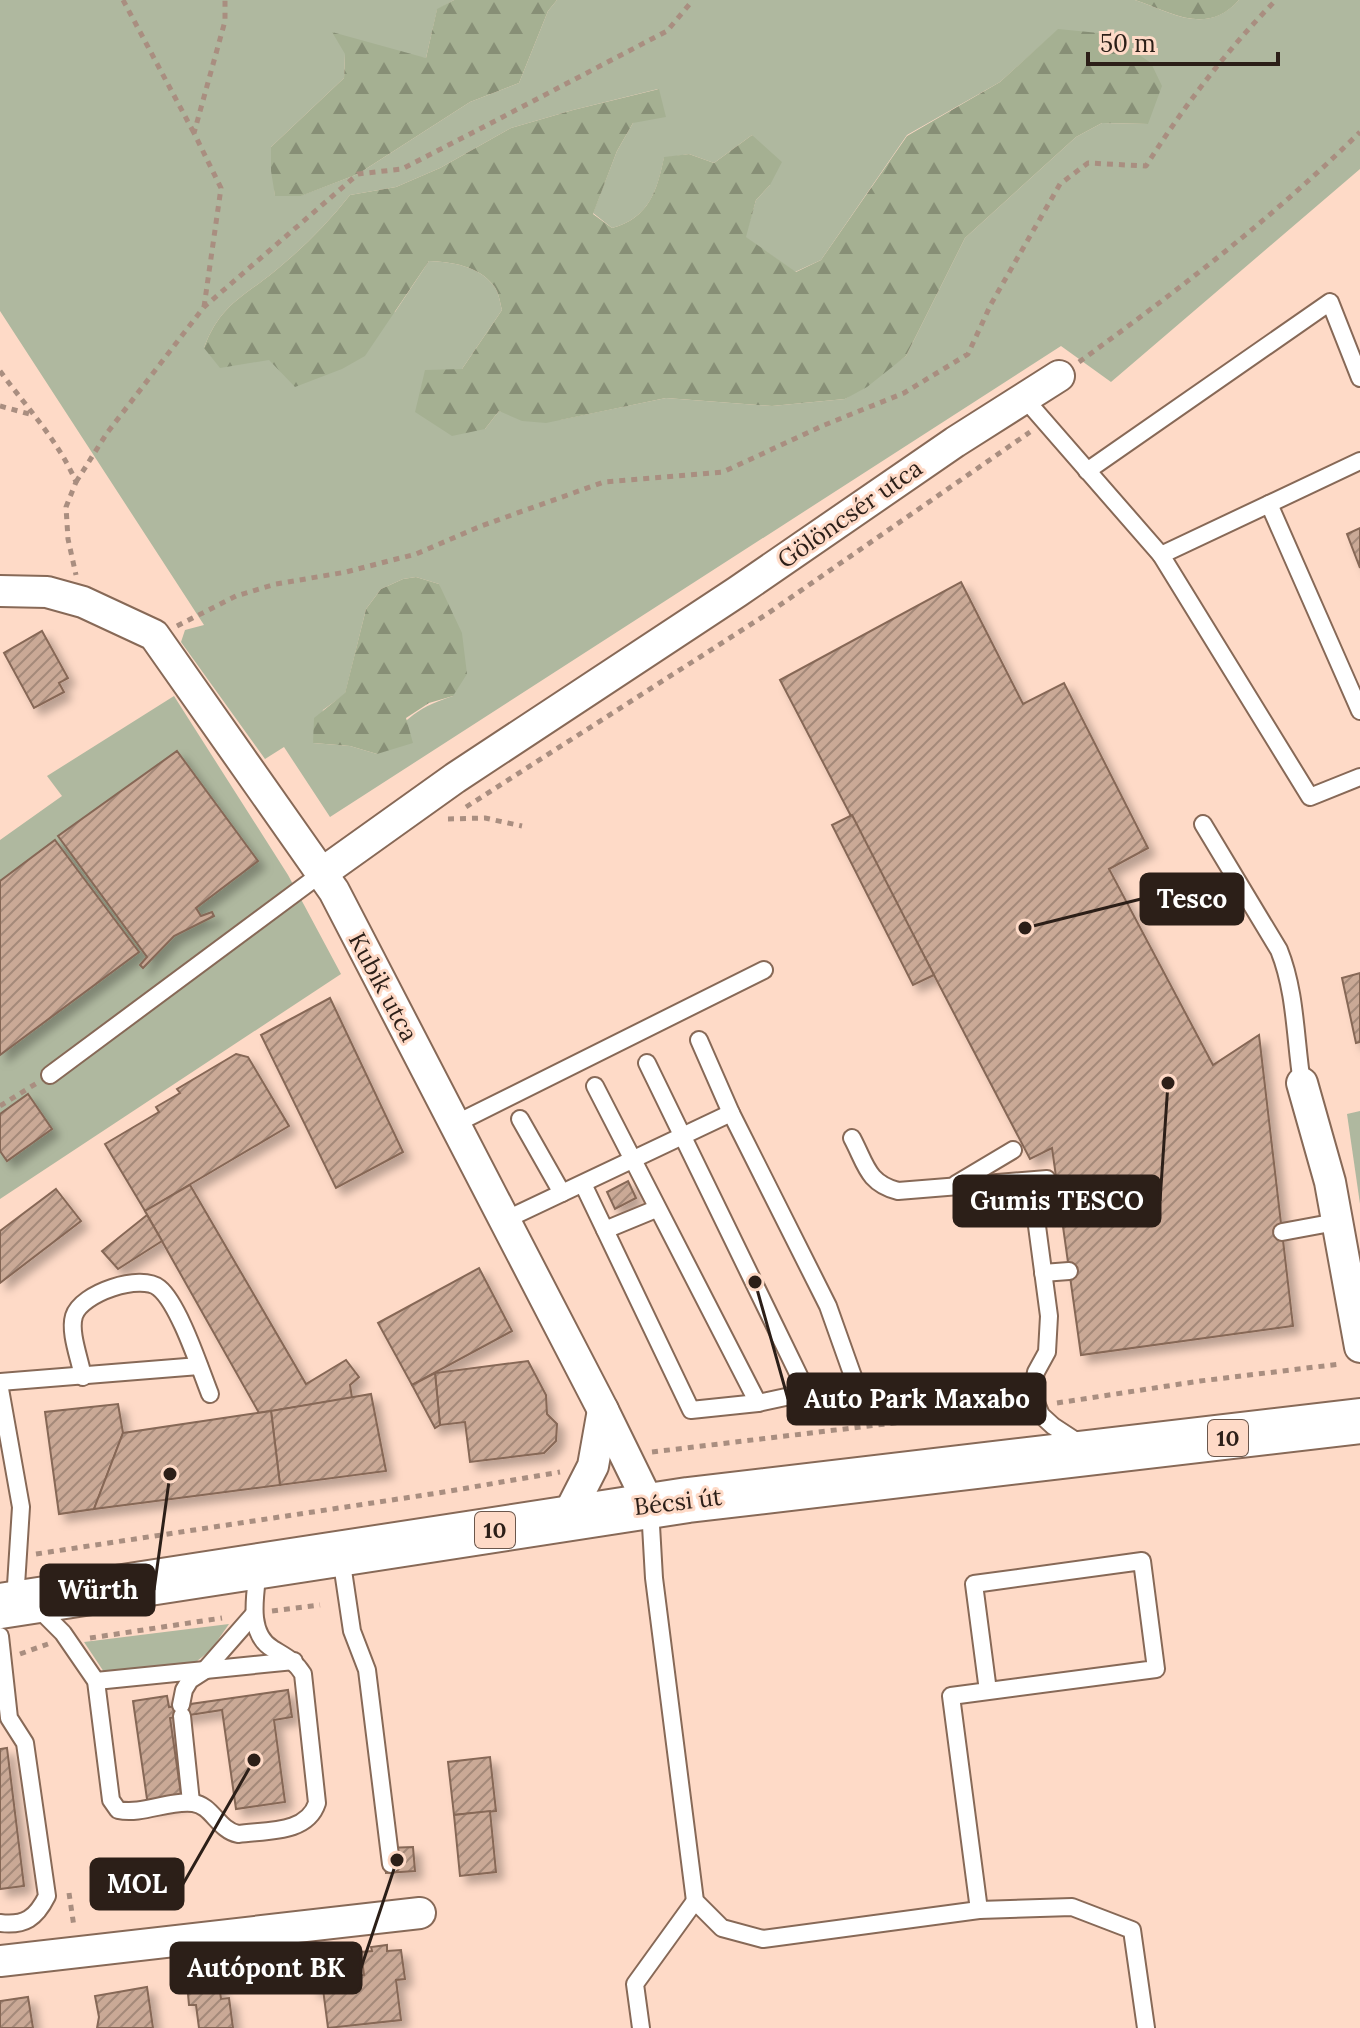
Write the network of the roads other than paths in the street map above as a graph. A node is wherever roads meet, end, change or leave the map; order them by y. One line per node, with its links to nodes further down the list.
1 (1059, 376): 3 (street, Gölöncsér utca)
2 (1360, 378): 5 (lane)
3 (1025, 399): 5 (lane); 12 (street, Gölöncsér utca)
4 (1360, 461): 6 (lane)
5 (1087, 471): 7 (lane)
6 (1269, 504): 7 (lane); 9 (lane)
7 (1161, 555): 10 (lane)
8 (0, 591): 12 (street, Kubik utca)
9 (1359, 705)
10 (1360, 777)
11 (1203, 824): 17 (lane)
12 (322, 873): 16 (lane); 21 (street, Kubik utca)
13 (764, 970): 21 (lane)
14 (699, 1040): 19 (lane)
15 (647, 1063): 22 (lane)
16 (50, 1075)
17 (1302, 1083): 31 (street)
18 (595, 1086): 25 (lane)
19 (731, 1113): 22 (lane); 41 (lane)
20 (520, 1119): 28 (lane)
21 (455, 1124): 30 (street, Kubik utca)
22 (682, 1136): 25 (lane); 41 (lane)
23 (852, 1138): 27 (lane)
24 (1013, 1150): 27 (lane)
25 (632, 1160): 26 (lane); 29 (lane)
26 (583, 1184): 28 (lane); 32 (lane)
27 (948, 1188): 35 (lane)
28 (562, 1193): 30 (lane)
29 (656, 1209): 32 (lane); 43 (lane)
30 (505, 1220): 44 (street, Kubik utca)
31 (1336, 1222): 33 (lane); 36 (street)
32 (605, 1230): 43 (lane)
33 (1282, 1232)
34 (1069, 1271): 35 (lane)
35 (1043, 1273): 46 (lane)
36 (1353, 1355)
37 (199, 1366): 38 (lane); 38 (lane); 42 (lane)
38 (83, 1377): 39 (lane)
39 (0, 1382)
40 (0, 1389): 51 (lane)
41 (807, 1392): 43 (lane)
42 (210, 1394)
43 (758, 1403)
44 (603, 1410): 47 (street, Kubik utca); 48 (street)
45 (1360, 1421): 46 (main road, Bécsi út / 10)
46 (1097, 1454): 47 (main road, Bécsi út / 10)
47 (650, 1506): 48 (main road, Bécsi út / 10); 59 (lane)
48 (567, 1517): 49 (main road, Bécsi út / 10)
49 (341, 1555): 50 (main road, Bécsi út / 10); 58 (lane)
50 (258, 1567): 51 (main road, Bécsi út / 10); 52 (lane)
51 (12, 1612): 55 (lane); 62 (lane)
52 (254, 1614): 53 (lane); 54 (lane)
53 (294, 1661): 54 (lane); 57 (lane)
54 (204, 1671): 55 (lane); 57 (lane)
55 (96, 1681): 57 (lane)
56 (988, 1691): 56 (lane); 60 (lane)
57 (191, 1802)
58 (391, 1864)
59 (695, 1901): 60 (lane); 64 (lane)
60 (979, 1910): 65 (lane)
61 (420, 1913): 63 (street)
62 (0, 1923)
63 (0, 1961)
64 (641, 2028)
65 (1146, 2028)

